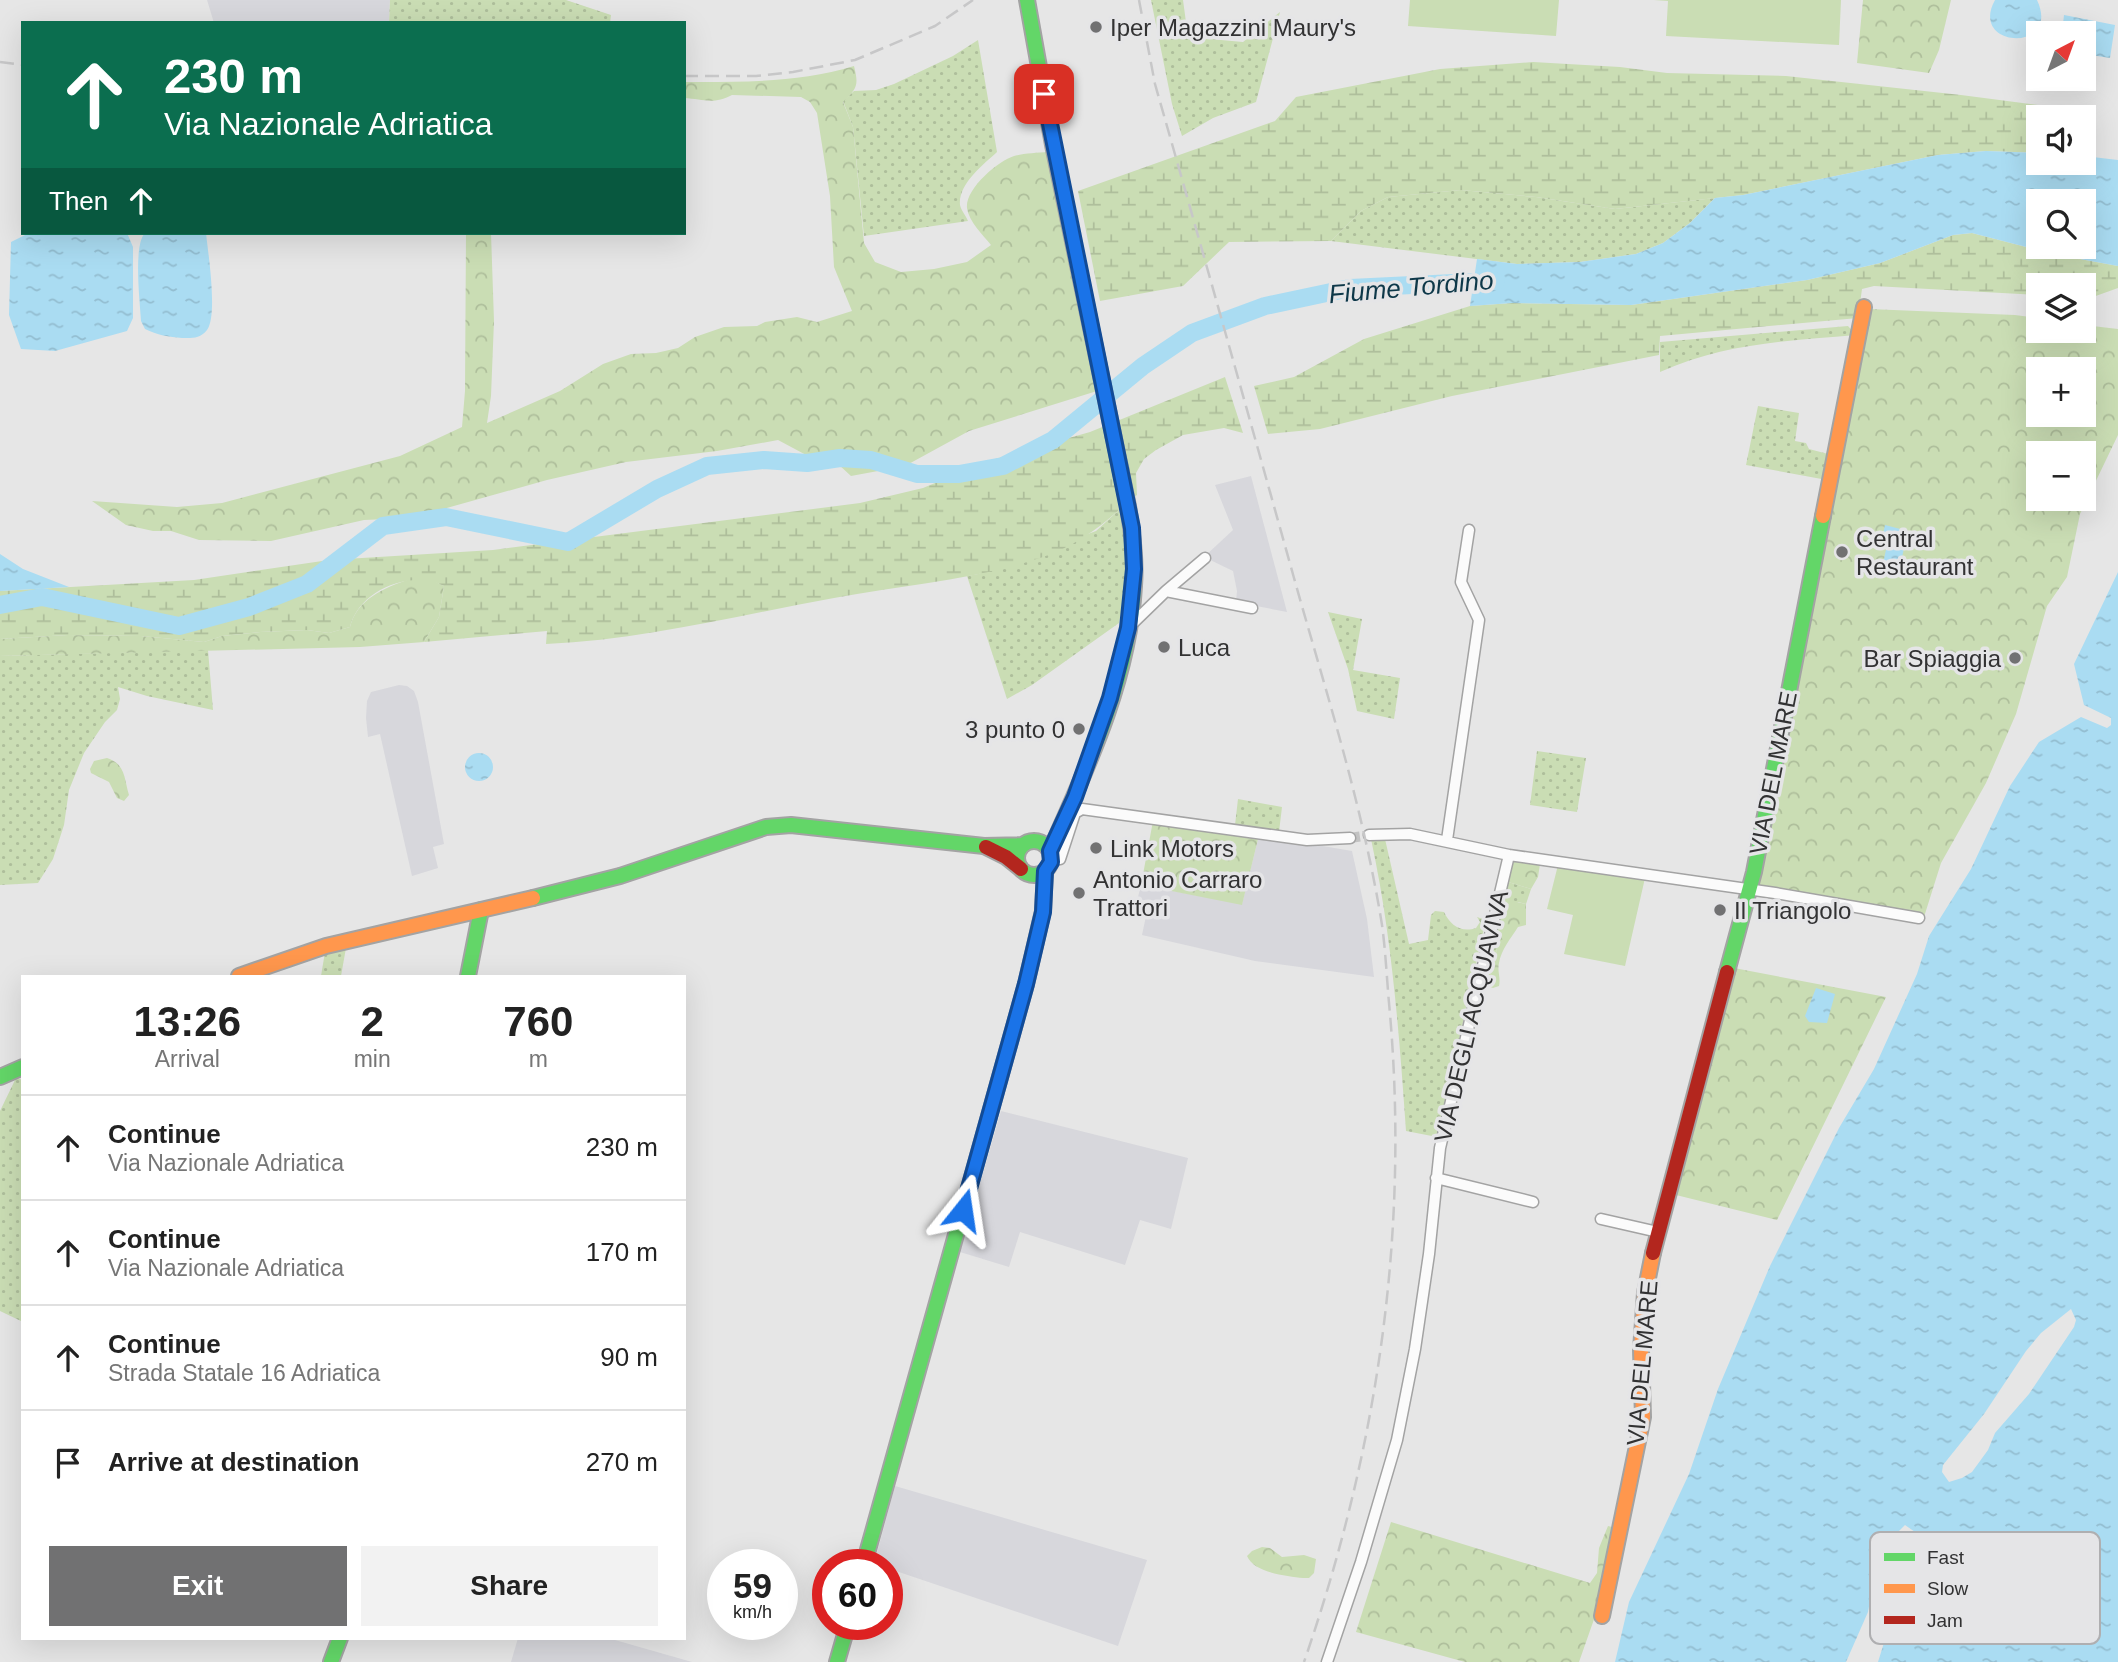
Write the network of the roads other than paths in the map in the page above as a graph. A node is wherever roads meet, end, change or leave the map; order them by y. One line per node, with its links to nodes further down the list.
1 (1027, 0): 7 (main road)
2 (1864, 307): 17 (main road, VIA DEL MARE)
3 (1469, 530): 11 (street)
4 (1205, 558): 5 (street)
5 (1166, 591): 6 (street); 7 (street)
6 (1252, 608)
7 (1129, 621): 8 (main road)
8 (1069, 809): 12 (main road); 15 (main road)
9 (1369, 835): 11 (street)
10 (1350, 838): 15 (street)
11 (1447, 840): 14 (street)
12 (1025, 843): 13 (main road); 15 (main road); 16 (main road)
13 (984, 846): 16 (main road); 18 (main road)
14 (1508, 855): 17 (street); 25 (street, VIA DEGLI ACQUAVIVA)
15 (1049, 861): 16 (main road); 19 (main road)
16 (1024, 871): 19 (main road)
17 (1750, 889): 20 (street); 28 (main road, VIA DEL MARE)
18 (481, 910): 21 (main road); 22 (main road)
19 (1043, 912): 29 (main road)
20 (1919, 918)
21 (242, 975)
22 (468, 975)
23 (21, 1068): 24 (main road)
24 (0, 1077)
25 (1436, 1178): 26 (street, VIA DEGLI ACQUAVIVA); 35 (street, VIA DEGLI ACQUAVIVA)
26 (1533, 1202)
27 (1601, 1219): 28 (street)
28 (1658, 1232): 30 (main road, VIA DEL MARE)
29 (868, 1549)
30 (1602, 1616)
31 (339, 1640): 33 (main road)
32 (843, 1640): 34 (main road)
33 (331, 1662)
34 (837, 1662)
35 (1326, 1662)

